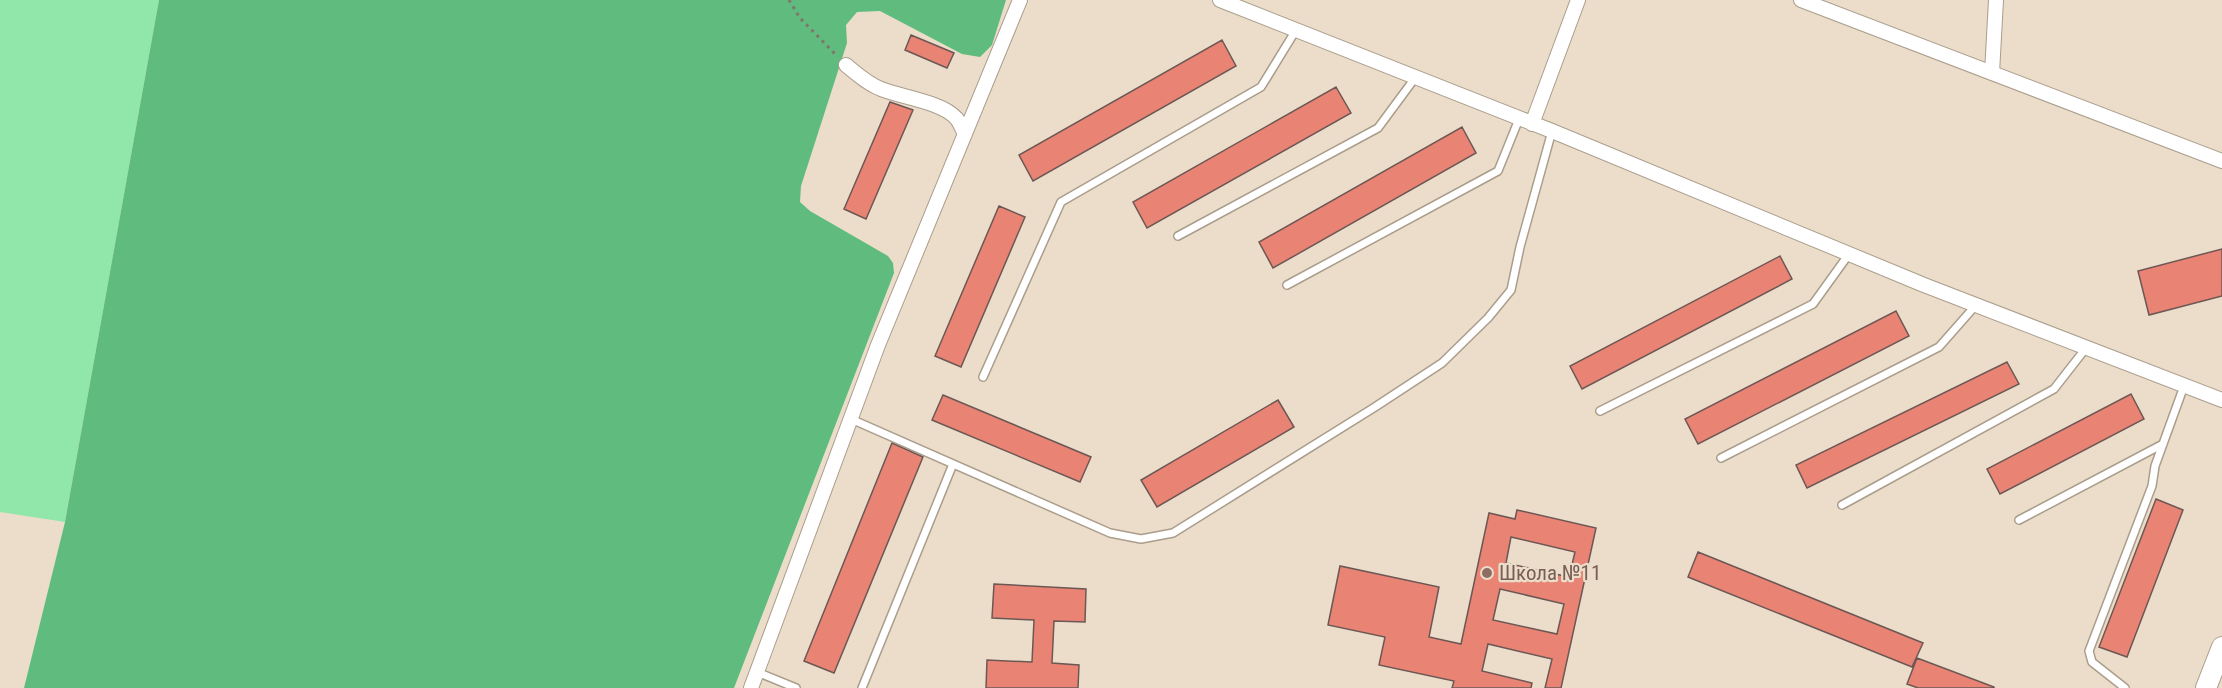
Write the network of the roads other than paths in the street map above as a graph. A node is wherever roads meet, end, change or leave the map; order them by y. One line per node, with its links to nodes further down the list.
1 (1020, 0): 12 (street)
2 (1220, 0): 6 (street)
3 (1578, 0): 10 (street)
4 (1801, 0): 8 (street)
5 (1996, 0): 8 (street)
6 (1296, 30): 9 (street); 19 (lane)
7 (846, 65): 12 (street)
8 (1992, 73): 13 (street)
9 (1415, 78): 10 (street); 14 (lane)
10 (1526, 122): 11 (street); 16 (lane)
11 (1552, 131): 15 (street); 26 (lane)
12 (965, 134): 23 (street)
13 (2222, 161)
14 (1178, 236)
15 (1849, 254): 17 (street); 22 (lane)
16 (1287, 285)
17 (1976, 305): 18 (street); 25 (lane)
18 (2086, 348): 20 (street); 27 (lane)
19 (984, 377)
20 (2184, 386): 21 (street); 24 (lane)
21 (2222, 400)
22 (1600, 411)
23 (851, 419): 26 (lane); 30 (street)
24 (2163, 444): 28 (lane); 34 (lane)
25 (1721, 458)
26 (953, 464): 33 (lane)
27 (1842, 505)
28 (2019, 520)
29 (2222, 647): 35 (street)
30 (757, 672): 31 (street); 32 (lane)
31 (751, 688)
32 (796, 688)
33 (862, 688)
34 (2125, 688)
35 (2206, 688)

